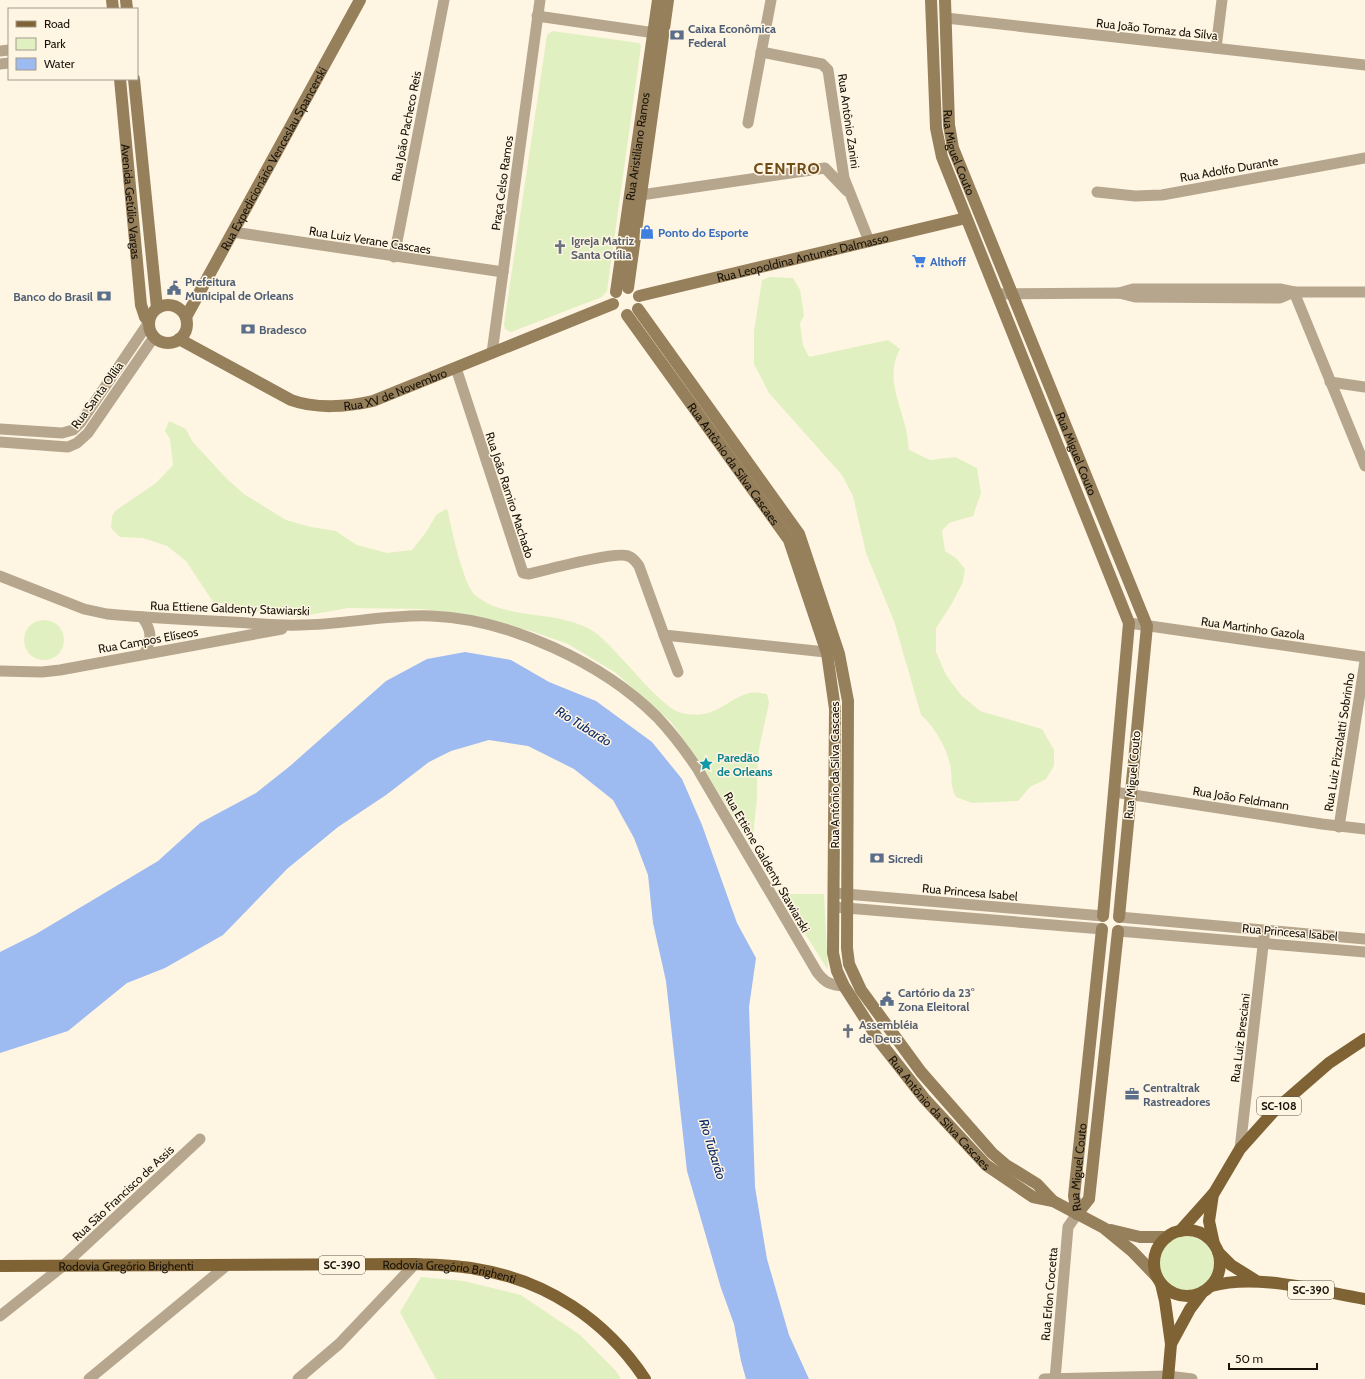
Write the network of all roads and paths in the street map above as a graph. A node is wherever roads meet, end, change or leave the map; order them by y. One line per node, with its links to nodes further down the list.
1 (360, 0): 29 (street, Rua Expedicionário Venceslau Spancerski)
2 (444, 0): 31 (street, Rua João Pacheco Reis)
3 (540, 0): 10 (street, Praça Celso Ramos)
4 (658, 0): 12 (street, Rua Aristiliano Ramos)
5 (668, 0): 12 (street, Rua Aristiliano Ramos)
6 (771, 0): 14 (street)
7 (931, 0): 20 (street, Rua Miguel Couto)
8 (945, 0): 11 (street, Rua Miguel Couto)
9 (1222, 0): 13 (street)
10 (537, 16): 12 (street); 32 (street, Praça Celso Ramos)
11 (946, 18): 13 (street, Rua João Tomaz da Silva); 19 (street, Rua Miguel Couto)
12 (659, 33): 26 (street, Rua Aristiliano Ramos); 37 (street, Rua Aristiliano Ramos)
13 (1216, 48): 15 (street, Rua João Tomaz da Silva)
14 (761, 52): 18 (street); 25 (street, Rua Antônio Zanini)
15 (1365, 65)
16 (120, 80): 23 (street, Avenida Getúlio Vargas)
17 (134, 80): 22 (street, Avenida Getúlio Vargas)
18 (748, 123)
19 (949, 125): 20 (street); 27 (street, Rua Miguel Couto)
20 (936, 128): 28 (street, Rua Miguel Couto)
21 (1365, 158): 24 (street, Rua Adolfo Durante)
22 (145, 188): 23 (street); 39 (street, Avenida Getúlio Vargas)
23 (131, 190): 43 (street, Avenida Getúlio Vargas)
24 (1097, 192)
25 (849, 193): 26 (street); 30 (street, Rua Antônio Zanini)
26 (641, 195): 37 (street, Rua Aristiliano Ramos)
27 (979, 213): 28 (street, Rua Leopoldina Antunes Dalmasso); 36 (street, Rua Miguel Couto)
28 (966, 218): 30 (street, Rua Leopoldina Antunes Dalmasso); 35 (street, Rua Miguel Couto)
29 (233, 232): 31 (street, Rua Luiz Verane Cascaes); 42 (street, Rua Expedicionário Venceslau Spancerski)
30 (869, 241): 38 (street, Rua Leopoldina Antunes Dalmasso)
31 (394, 257): 32 (street, Rua Luiz Verane Cascaes)
32 (503, 272): 46 (street, Praça Celso Ramos)
33 (1294, 292): 34 (street); 36 (street); 50 (street)
34 (1365, 292)
35 (997, 294): 36 (street); 60 (street, Rua Miguel Couto)
36 (1012, 294): 60 (street, Rua Miguel Couto)
37 (619, 295): 38 (street); 41 (street); 46 (street, Rua XV de Novembro)
38 (638, 296): 40 (street)
39 (157, 308): 42 (street); 43 (street)
40 (638, 308): 41 (street); 57 (street, Rua Antônio da Silva Cascaes)
41 (627, 315): 57 (street, Rua Antônio da Silva Cascaes)
42 (186, 318): 45 (street)
43 (149, 322): 44 (street); 48 (street, Rua Santa Olília)
44 (154, 337): 45 (street); 49 (street, Rua Santa Olília)
45 (179, 339): 47 (street, Rua XV de Novembro)
46 (492, 353): 47 (street, Rua XV de Novembro)
47 (456, 368): 62 (street, Rua João Ramiro Machado)
48 (116, 371): 49 (street); 53 (street, Rua Santa Olília)
49 (126, 378): 55 (street, Rua Santa Olília)
50 (1330, 382): 51 (street); 56 (street)
51 (1365, 387)
52 (0, 429): 53 (street, Rua Santa Olília)
53 (68, 432): 55 (street)
54 (0, 442): 55 (street, Rua Santa Olília)
55 (72, 445)
56 (1365, 466)
57 (744, 467): 64 (street, Rua Antônio da Silva Cascaes); 65 (street, Rua Antônio da Silva Cascaes)
58 (0, 576): 59 (street, Rua Ettiene Galdenty Stawiarski)
59 (142, 617): 61 (street, Rua Ettiene Galdenty Stawiarski); 63 (street)
60 (1138, 624): 66 (street, Rua Martinho Gazola); 70 (street, Rua Miguel Couto); 71 (street, Rua Miguel Couto)
61 (300, 626): 63 (street, Rua Campos Elíseos); 91 (street, Rua Ettiene Galdenty Stawiarski)
62 (664, 635): 64 (street); 69 (street)
63 (145, 653): 68 (street, Rua Campos Elíseos)
64 (827, 653): 65 (street); 76 (street, Rua Antônio da Silva Cascaes)
65 (839, 654): 77 (street, Rua Antônio da Silva Cascaes)
66 (1365, 657)
67 (1365, 661): 74 (street, Rua Luiz Pizzolatti Sobrinho)
68 (0, 671)
69 (678, 672)
70 (1124, 684): 71 (street); 72 (street, Rua Miguel Couto)
71 (1141, 687): 73 (street, Rua Miguel Couto)
72 (1114, 792): 73 (street, Rua João Feldmann); 81 (street, Rua Miguel Couto)
73 (1131, 794): 74 (street, Rua João Feldmann); 82 (street, Rua Miguel Couto)
74 (1339, 826): 75 (street, Rua João Feldmann)
75 (1365, 829)
76 (834, 893): 77 (street, Rua Princesa Isabel); 78 (street, Rua Antônio da Silva Cascaes)
77 (847, 895): 79 (street, Rua Antônio da Silva Cascaes); 80 (street, Rua Princesa Isabel)
78 (834, 907): 79 (street); 91 (street, Rua Antônio da Silva Cascaes)
79 (847, 908): 83 (street); 90 (street, Rua Antônio da Silva Cascaes)
80 (1004, 908): 81 (street, Rua Princesa Isabel); 83 (street)
81 (1103, 916): 82 (street); 84 (street)
82 (1119, 917): 85 (street, Rua Princesa Isabel); 86 (street)
83 (1002, 921): 84 (street)
84 (1102, 929): 86 (street); 92 (street, Rua Miguel Couto)
85 (1265, 930): 87 (street, Rua Princesa Isabel); 88 (street, Rua Luiz Bresciani)
86 (1118, 931): 88 (street, Rua Princesa Isabel); 93 (street, Rua Miguel Couto)
87 (1365, 939)
88 (1264, 943): 89 (street, Rua Princesa Isabel); 102 (street, Rua Luiz Bresciani)
89 (1365, 952)
90 (856, 981): 91 (street); 97 (street, Rua Antônio da Silva Cascaes)
91 (844, 986): 98 (street, Rua Antônio da Silva Cascaes)
92 (1096, 986): 93 (street); 95 (street, Rua Miguel Couto)
93 (1112, 987): 96 (street, Rua Miguel Couto)
94 (1365, 1040): 102 (main road, SC-108)
95 (1090, 1046): 96 (street); 105 (street, Rua Miguel Couto)
96 (1105, 1049): 105 (street, Rua Miguel Couto)
97 (921, 1072): 98 (street); 100 (street, Rua Antônio da Silva Cascaes)
98 (910, 1081): 101 (street, Rua Antônio da Silva Cascaes)
99 (200, 1139): 112 (street, Rua São Francisco de Assis)
100 (978, 1139): 101 (street); 104 (street, Rua Antônio da Silva Cascaes)
101 (968, 1148): 104 (street, Rua Antônio da Silva Cascaes)
102 (1240, 1149): 103 (main road, SC-108)
103 (1214, 1193): 107 (main road, SC-108); 109 (main road, SC-108)
104 (1053, 1201): 105 (street, Rua Antônio da Silva Cascaes)
105 (1077, 1214): 106 (street, Rua Antônio da Silva Cascaes); 125 (street, Rua Erlon Crocetta)
106 (1104, 1228): 108 (street, Rua Antônio da Silva Cascaes); 114 (street, Rua Antônio da Silva Cascaes)
107 (1180, 1231): 108 (main road); 109 (main road)
108 (1167, 1237): 114 (main road)
109 (1216, 1248): 115 (main road, SC-390); 116 (main road)
110 (415, 1264): 113 (main road, Rodovia Gregório Brighenti / SC-390); 122 (street); 123 (main road, Rodovia Gregório Brighenti / SC-390)
111 (0, 1266): 112 (main road, Rodovia Gregório Brighenti / SC-390)
112 (63, 1266): 113 (main road, Rodovia Gregório Brighenti / SC-390); 118 (street, Rua São Francisco de Assis)
113 (226, 1266): 121 (street)
114 (1158, 1280): 116 (main road); 119 (main road)
115 (1256, 1280): 116 (main road, SC-390); 117 (main road, SC-390)
116 (1207, 1290): 119 (main road)
117 (1365, 1299)
118 (0, 1316)
119 (1171, 1344): 120 (main road)
120 (1168, 1377): 125 (street); 126 (street)
121 (89, 1379)
122 (298, 1379)
123 (645, 1379)
124 (1044, 1379): 125 (street)
125 (1055, 1379)
126 (1192, 1379)

